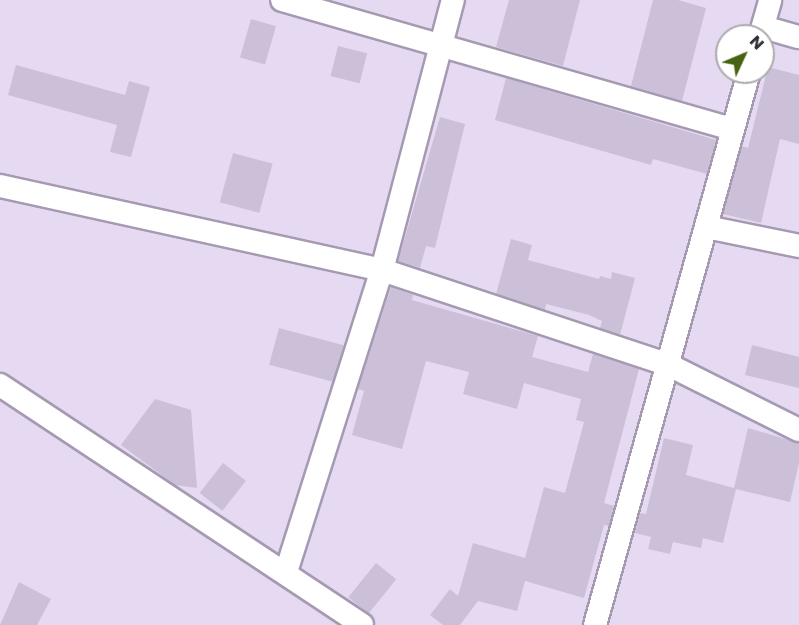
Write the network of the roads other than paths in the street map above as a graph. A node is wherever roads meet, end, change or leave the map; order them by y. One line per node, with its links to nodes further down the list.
1 (282, 0): 7 (street)
2 (453, 0): 7 (street)
3 (770, 0): 4 (street)
4 (764, 24)
5 (775, 34): 6 (street)
6 (799, 37)
7 (441, 45): 9 (street); 13 (street)
8 (745, 84): 9 (street)
9 (732, 129): 11 (street)
10 (0, 186): 13 (street)
11 (706, 226): 12 (street); 14 (street)
12 (799, 246)
13 (382, 270): 14 (street); 17 (street)
14 (669, 365): 16 (street); 19 (street)
15 (0, 385): 17 (street)
16 (799, 430)
17 (286, 572): 18 (street)
18 (362, 625)
19 (595, 625)

